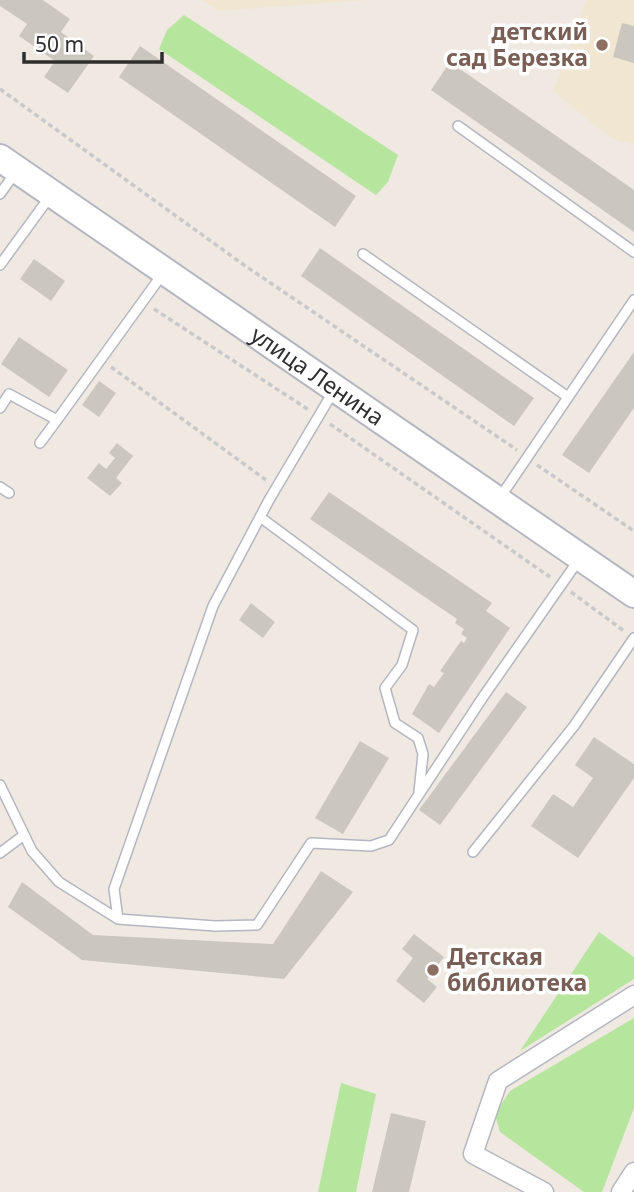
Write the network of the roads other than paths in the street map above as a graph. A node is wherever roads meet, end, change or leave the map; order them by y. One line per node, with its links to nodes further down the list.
1 (458, 125): 5 (lane)
2 (8, 164): 3 (lane); 4 (street, улица Ленина)
3 (0, 194)
4 (52, 194): 7 (lane); 8 (street, улица Ленина)
5 (634, 252)
6 (363, 254): 11 (lane)
7 (0, 265)
8 (164, 271): 10 (street, улица Ленина); 13 (lane)
9 (634, 300): 11 (lane)
10 (335, 389): 17 (street, улица Ленина); 18 (lane)
11 (568, 397): 17 (lane)
12 (0, 408): 13 (lane)
13 (57, 420): 14 (lane)
14 (40, 443)
15 (0, 487): 16 (lane)
16 (9, 493)
17 (498, 501): 19 (street, улица Ленина)
18 (260, 517): 23 (lane); 27 (lane)
19 (581, 558): 20 (street, улица Ленина); 23 (lane)
20 (634, 594)
21 (634, 638): 25 (lane)
22 (0, 785): 24 (lane)
23 (419, 794): 27 (lane)
24 (24, 835): 26 (lane); 27 (lane)
25 (473, 852)
26 (0, 853)
27 (118, 919)
28 (634, 995): 30 (street)
29 (634, 1172): 31 (street)
30 (544, 1192)
31 (621, 1192)

